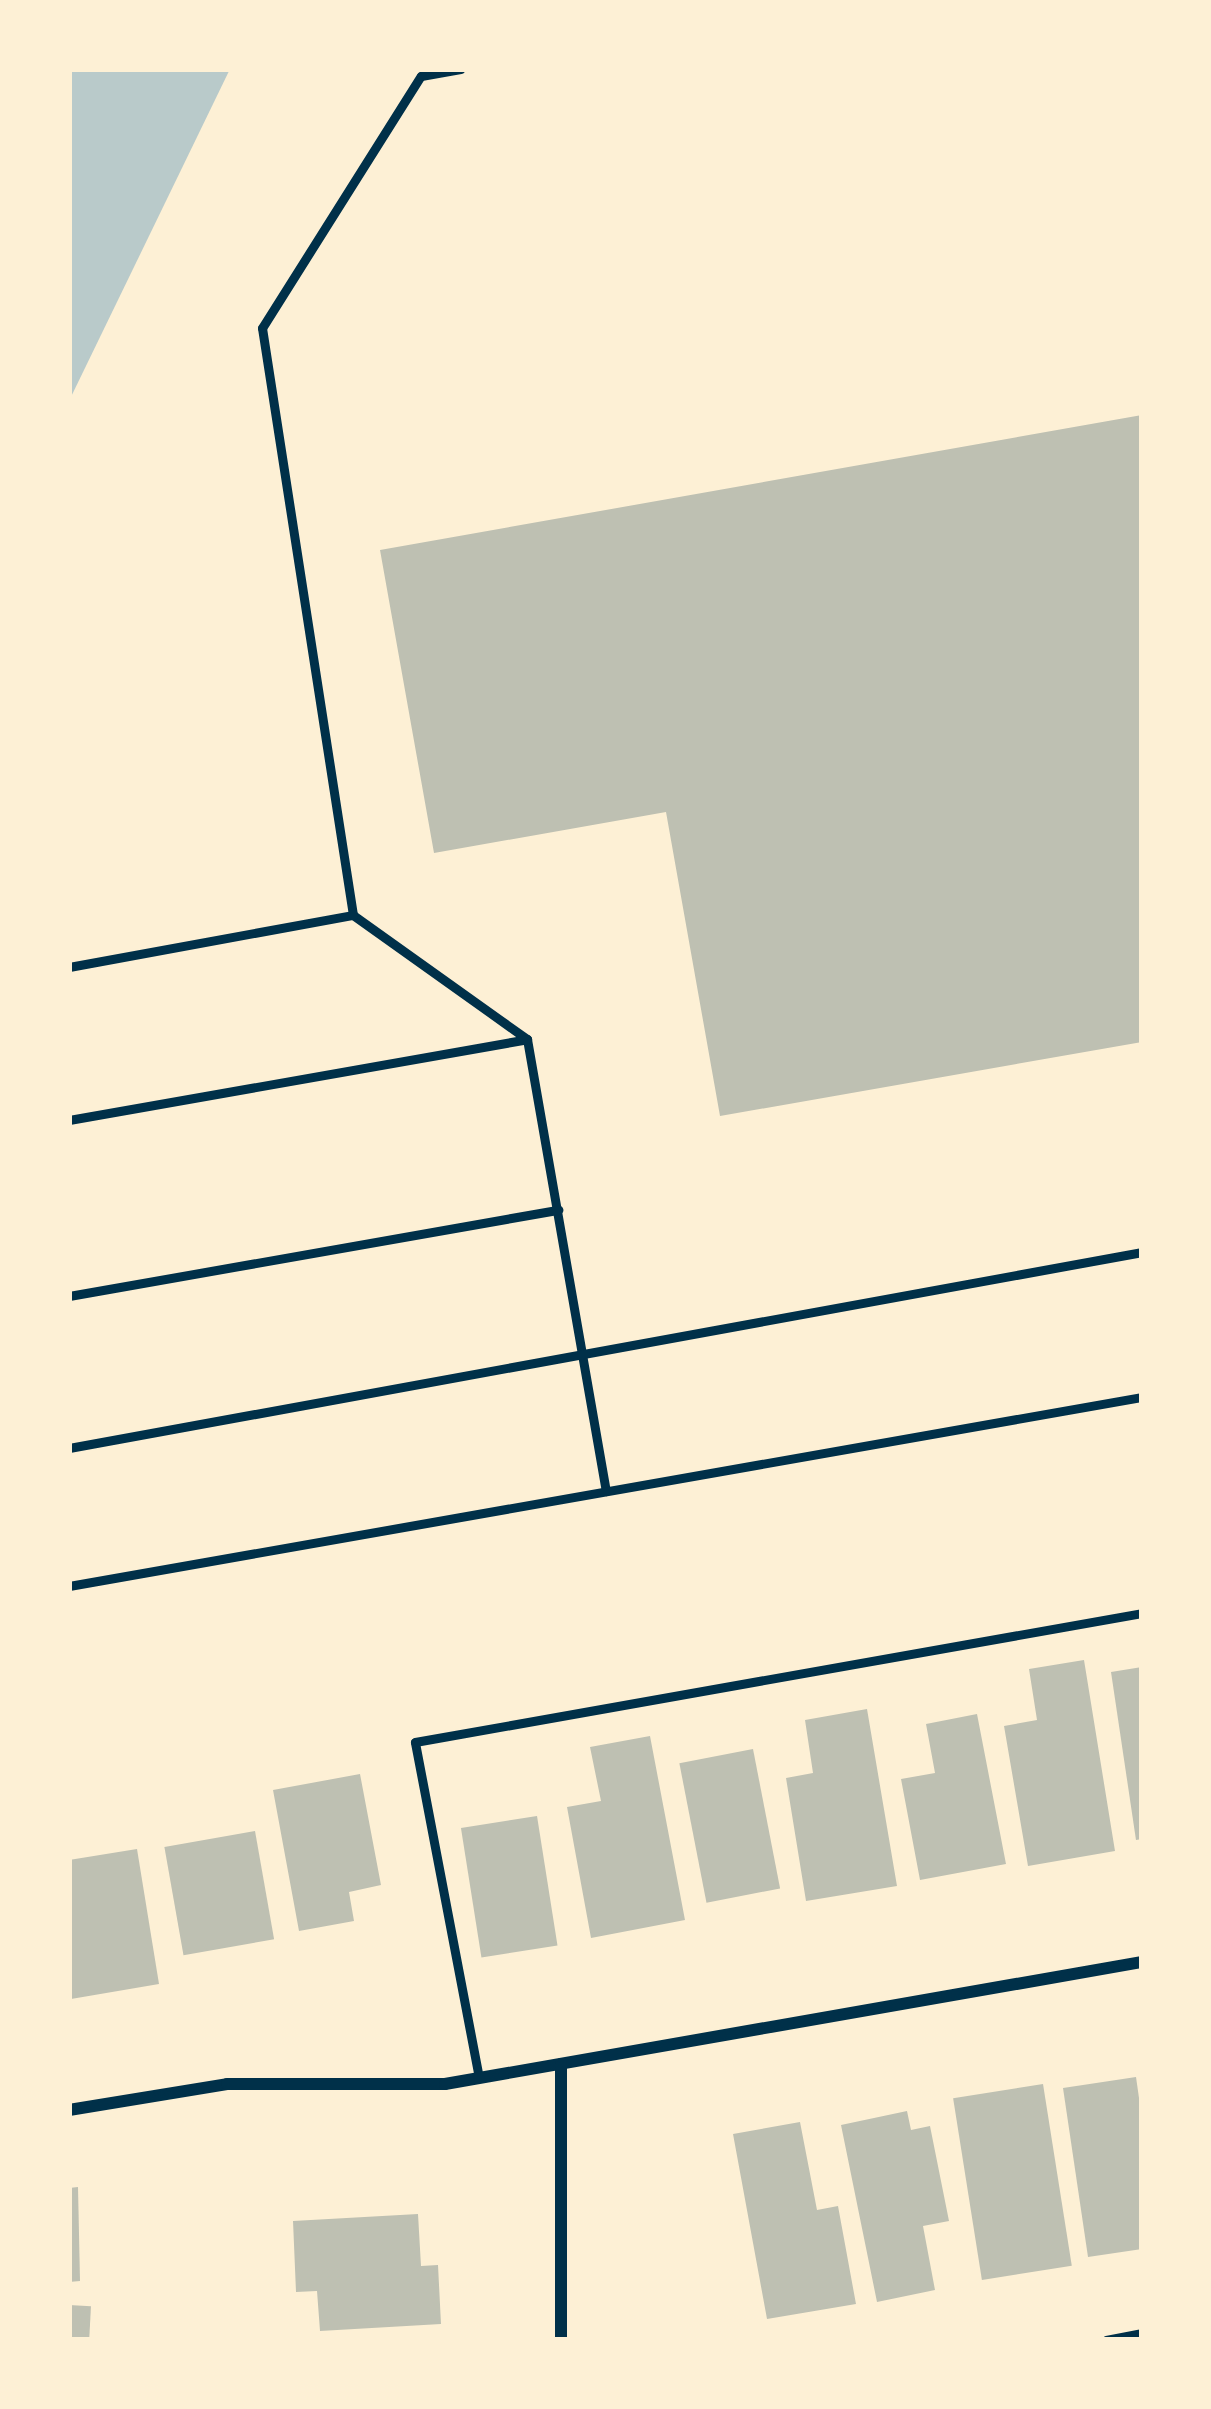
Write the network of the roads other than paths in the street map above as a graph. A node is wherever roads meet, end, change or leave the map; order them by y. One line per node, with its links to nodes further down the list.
1 (460, 69): 2 (lane)
2 (353, 915): 3 (lane); 4 (lane)
3 (69, 967)
4 (527, 1039): 5 (lane); 6 (lane)
5 (69, 1120)
6 (559, 1210): 8 (lane); 9 (lane)
7 (1142, 1252): 9 (lane)
8 (69, 1296)
9 (583, 1358): 11 (lane); 12 (lane)
10 (1142, 1396): 12 (lane)
11 (69, 1448)
12 (606, 1491): 13 (lane)
13 (69, 1586)
14 (1142, 1613): 17 (lane)
15 (1142, 1962): 16 (street)
16 (561, 2064): 17 (street); 20 (street)
17 (479, 2078): 18 (street)
18 (69, 2110)
19 (1142, 2333): 21 (lane)
20 (561, 2340)
21 (1106, 2340)

